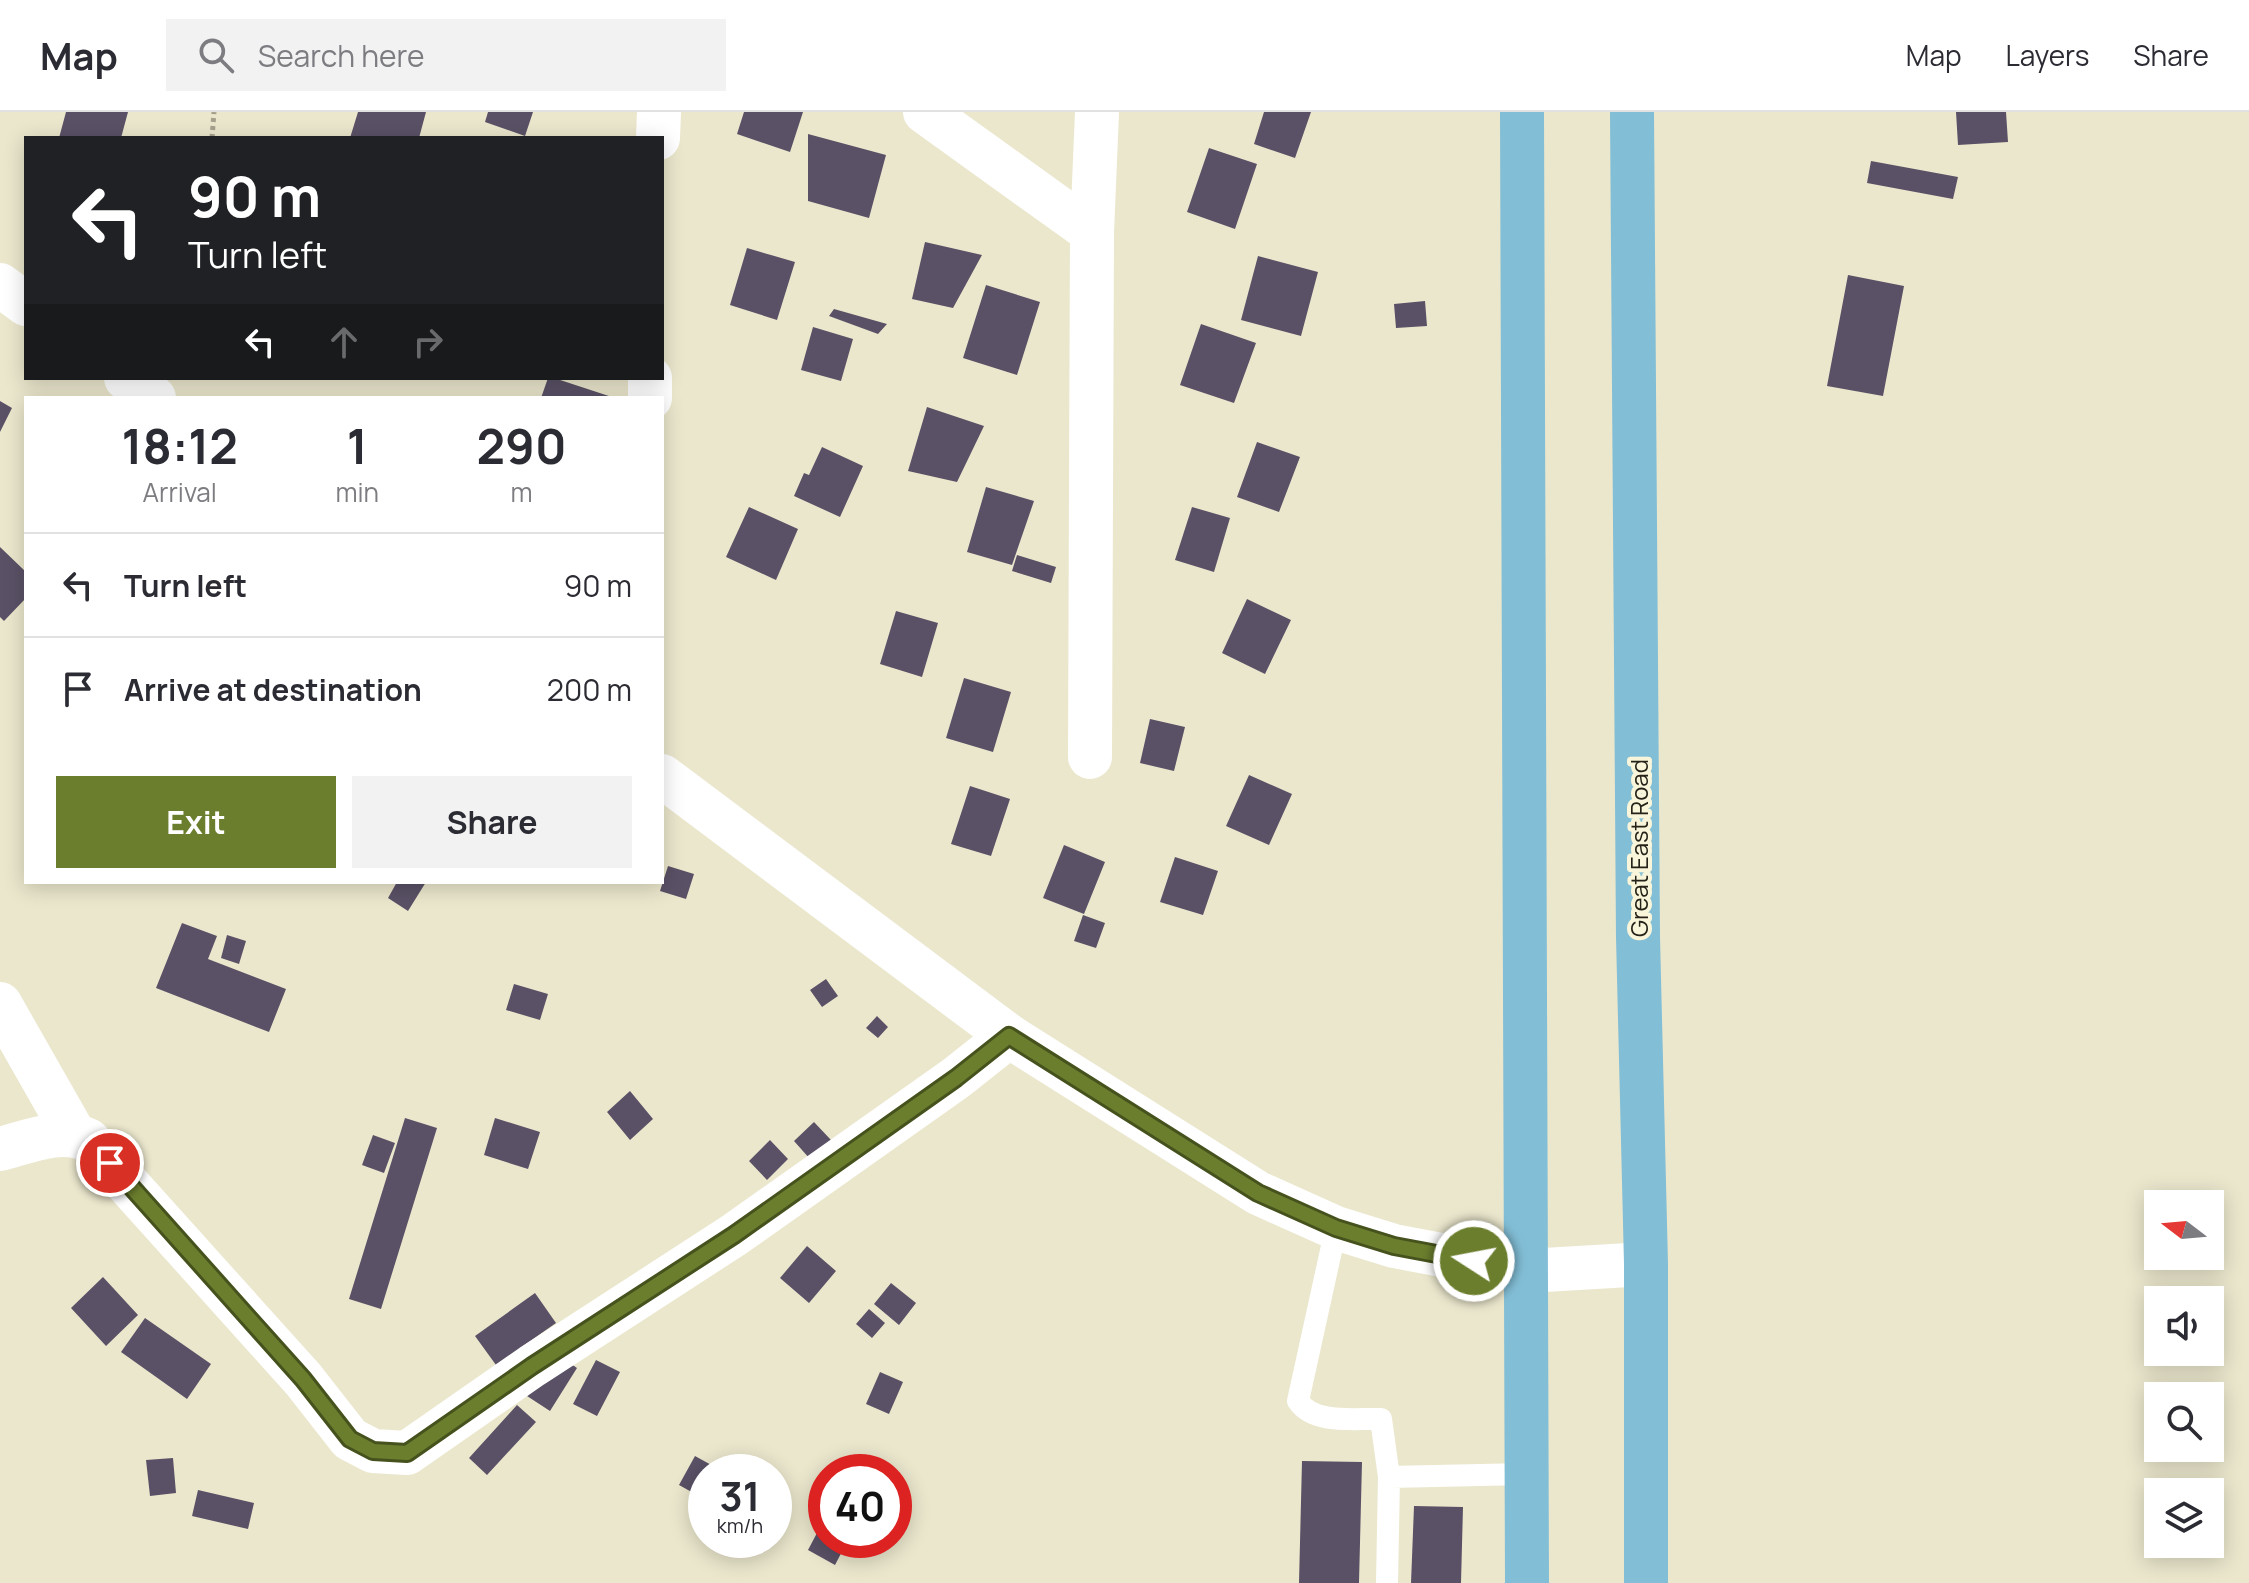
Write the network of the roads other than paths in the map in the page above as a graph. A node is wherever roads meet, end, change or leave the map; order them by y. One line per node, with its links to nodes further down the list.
1 (659, 112): 6 (street)
2 (925, 112): 7 (street)
3 (1097, 112): 7 (street)
4 (1522, 112): 20 (main road)
5 (1632, 112): 19 (main road, Great East Road)
6 (658, 136)
7 (1092, 232): 12 (street)
8 (0, 285): 9 (street)
9 (24, 303)
10 (129, 380): 11 (street)
11 (151, 396)
12 (1090, 757)
13 (664, 777): 15 (street)
14 (0, 1004): 16 (street)
15 (1009, 1036): 16 (street); 18 (street)
16 (74, 1134): 17 (street)
17 (0, 1149)
18 (1336, 1228): 20 (street); 22 (lane)
19 (1646, 1264): 20 (street); 25 (main road, Great East Road)
20 (1527, 1271): 21 (main road)
21 (1527, 1474): 22 (lane); 24 (main road)
22 (1389, 1477): 23 (lane)
23 (1387, 1583)
24 (1527, 1583)
25 (1646, 1583)

